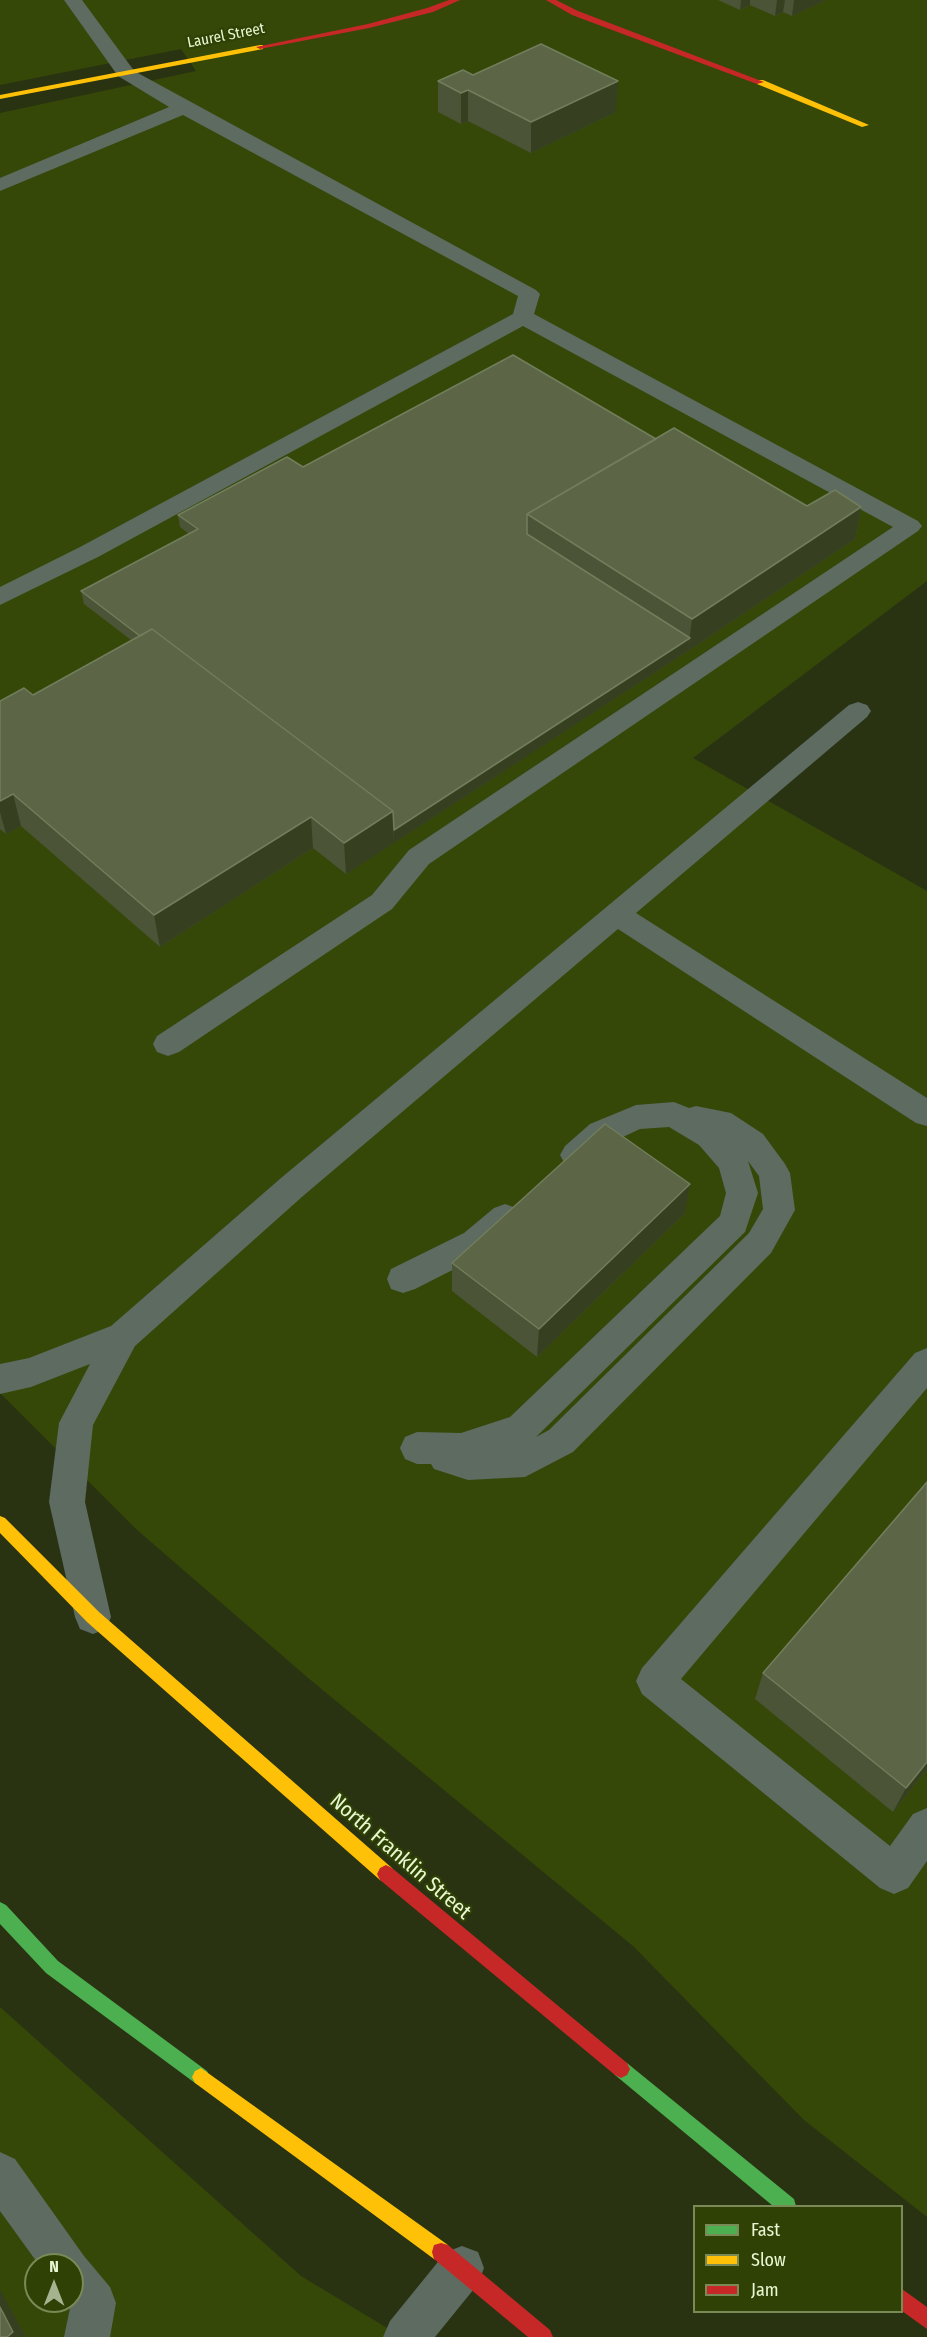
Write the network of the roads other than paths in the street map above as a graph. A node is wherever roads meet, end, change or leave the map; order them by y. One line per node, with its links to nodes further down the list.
1 (73, 0): 4 (street)
2 (456, 0): 4 (street, Laurel Street)
3 (550, 0): 7 (street)
4 (125, 72): 5 (street, Laurel Street); 6 (lane)
5 (0, 97)
6 (185, 107): 8 (lane); 9 (lane)
7 (865, 125)
8 (0, 185)
9 (523, 317): 10 (lane); 13 (lane)
10 (0, 597)
11 (858, 711): 12 (lane)
12 (617, 915): 14 (lane); 18 (lane)
13 (168, 1044)
14 (927, 1114)
15 (556, 1173): 21 (lane)
16 (529, 1196): 17 (lane)
17 (403, 1278)
18 (123, 1336): 20 (lane); 23 (lane)
19 (927, 1363): 24 (lane)
20 (0, 1379)
21 (417, 1448)
22 (0, 1523): 23 (street, North Franklin Street)
23 (93, 1617): 27 (street, North Franklin Street)
24 (927, 1828)
25 (0, 1911): 29 (street)
26 (0, 2174): 28 (lane)
27 (787, 2205)
28 (57, 2253)
29 (462, 2268): 34 (lane); 35 (street)
30 (84, 2289): 33 (lane)
31 (903, 2300): 32 (street)
32 (927, 2319)
33 (87, 2337)
34 (406, 2337)
35 (543, 2337)

